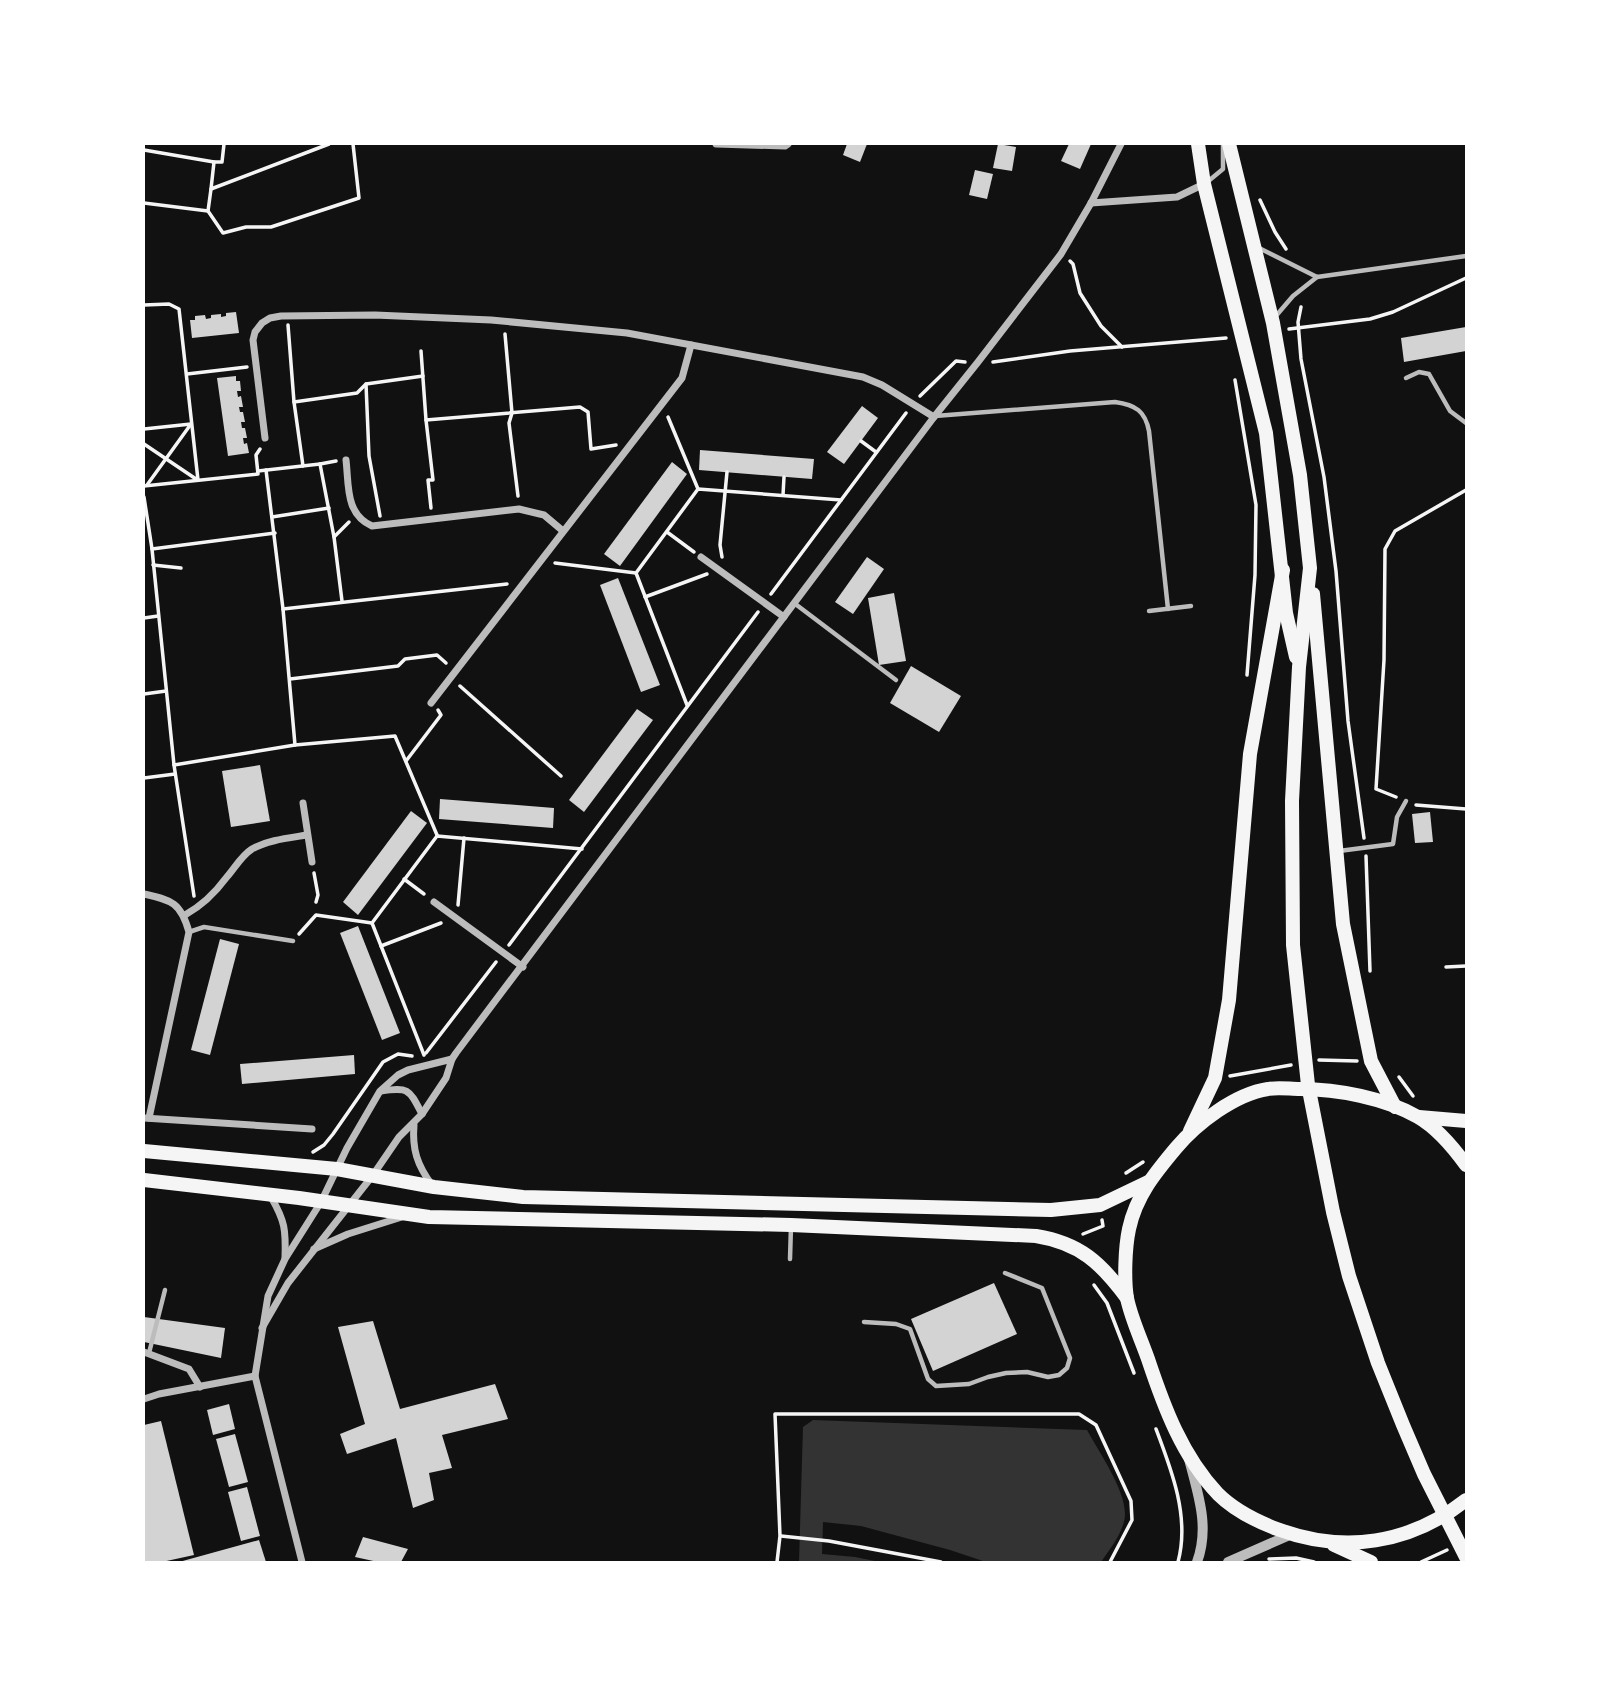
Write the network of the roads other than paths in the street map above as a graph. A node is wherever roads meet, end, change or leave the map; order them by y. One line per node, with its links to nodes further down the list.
1 (716, 144): 2 (street)
2 (788, 144)
3 (1121, 144): 8 (street)
4 (1198, 144): 7 (main road)
5 (1223, 144): 7 (lane)
6 (1229, 144): 9 (main road)
7 (1204, 184): 8 (street); 22 (main road)
8 (1091, 203): 15 (street)
9 (1253, 245): 11 (lane); 12 (main road)
10 (1466, 256): 11 (lane)
11 (1317, 277): 12 (lane)
12 (1273, 320): 21 (main road)
13 (691, 345): 15 (street); 17 (street); 19 (street)
14 (1406, 378): 16 (lane)
15 (934, 416): 23 (street); 25 (lane)
16 (1466, 422)
17 (265, 438)
18 (346, 460): 19 (street)
19 (563, 531): 30 (street)
20 (701, 557): 27 (street)
21 (1310, 568): 28 (main road); 34 (main road)
22 (1283, 570): 28 (main road); 51 (main road)
23 (794, 603): 27 (street); 29 (lane)
24 (1191, 606): 25 (lane)
25 (1168, 609): 26 (lane)
26 (1149, 611)
27 (783, 617): 41 (street)
28 (1298, 667): 80 (main road)
29 (896, 680)
30 (431, 703)
31 (1406, 801): 34 (lane)
32 (303, 803): 33 (street)
33 (307, 835): 35 (street); 38 (street)
34 (1338, 851): 44 (main road)
35 (311, 861)
36 (144, 894): 38 (street)
37 (434, 902): 41 (street)
38 (185, 915): 39 (street)
39 (189, 932): 40 (lane); 47 (street)
40 (293, 941)
41 (523, 967): 42 (street)
42 (452, 1059): 43 (street); 45 (street)
43 (380, 1091): 45 (street); 54 (street)
44 (1395, 1107): 46 (main road); 51 (main road)
45 (422, 1114): 49 (street)
46 (1418, 1117): 48 (main road); 53 (main road)
47 (146, 1118): 50 (street)
48 (1466, 1121)
49 (414, 1124): 55 (street); 58 (street)
50 (312, 1129)
51 (1190, 1132): 57 (main road)
52 (144, 1151): 54 (main road)
53 (1466, 1165)
54 (337, 1169): 55 (main road); 60 (street)
55 (373, 1175): 58 (main road); 61 (street)
56 (144, 1180): 59 (main road)
57 (1148, 1182): 58 (main road); 69 (main road)
58 (434, 1187)
59 (270, 1194): 60 (main road); 65 (street)
60 (321, 1202): 61 (main road); 65 (street)
61 (349, 1206): 62 (main road); 64 (street)
62 (412, 1214): 63 (main road); 64 (street)
63 (791, 1225): 66 (lane); 69 (main road)
64 (313, 1250): 71 (street)
65 (285, 1259): 71 (street)
66 (790, 1259)
67 (1005, 1273): 70 (lane)
68 (165, 1290): 72 (lane)
69 (1127, 1298): 76 (main road)
70 (864, 1322)
71 (262, 1328): 73 (street)
72 (146, 1353): 74 (street)
73 (255, 1376): 74 (street); 81 (street)
74 (200, 1387): 75 (street)
75 (144, 1399)
76 (1188, 1454): 78 (main road); 82 (street)
77 (1466, 1500): 79 (main road)
78 (1292, 1534): 79 (main road); 83 (street)
79 (1327, 1542): 84 (main road)
80 (1466, 1557)
81 (302, 1563)
82 (1197, 1563)
83 (1228, 1563)
84 (1371, 1563)

